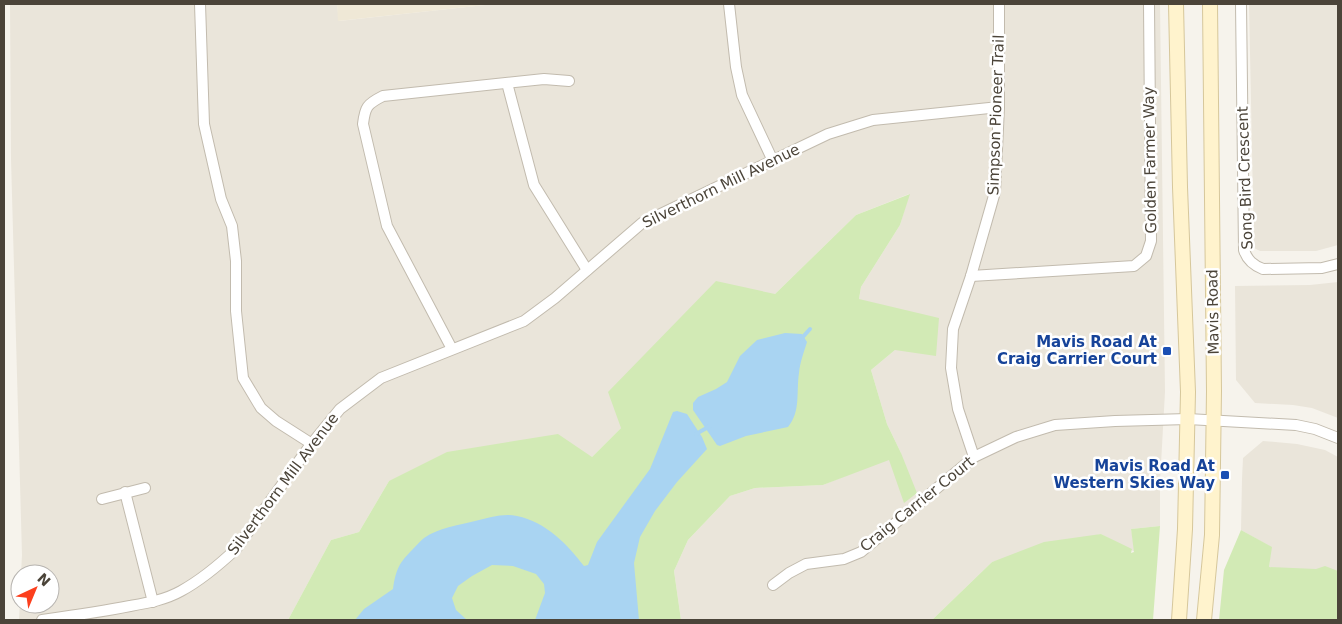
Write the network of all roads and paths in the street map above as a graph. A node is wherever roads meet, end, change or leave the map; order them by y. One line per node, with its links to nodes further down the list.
1 (200, 4): 19 (street)
2 (730, 4): 11 (street)
3 (999, 4): 10 (street, Simpson Pioneer Trail)
4 (1149, 4): 14 (street, Golden Farmer Way)
5 (1176, 4): 16 (main road, Mavis Road)
6 (1210, 4): 17 (main road, Mavis Road)
7 (1241, 4): 12 (street, Song Bird Crescent)
8 (568, 81): 9 (street)
9 (507, 83): 13 (street); 15 (street)
10 (999, 107): 11 (street, Silverthorn Mill Avenue); 14 (street, Simpson Pioneer Trail)
11 (773, 160): 13 (street, Silverthorn Mill Avenue)
12 (1338, 264)
13 (587, 270): 15 (street, Silverthorn Mill Avenue)
14 (971, 276): 20 (street, Simpson Pioneer Trail)
15 (452, 349): 19 (street, Silverthorn Mill Avenue)
16 (1188, 419): 17 (street, Craig Carrier Court); 20 (street, Craig Carrier Court); 27 (main road, Mavis Road)
17 (1213, 421): 18 (street, Craig Carrier Court); 28 (main road, Mavis Road)
18 (1338, 438)
19 (312, 444): 25 (street, Silverthorn Mill Avenue)
20 (974, 457): 24 (street, Craig Carrier Court)
21 (145, 488): 22 (street)
22 (125, 492): 23 (street); 25 (street)
23 (102, 499)
24 (773, 585)
25 (153, 602): 26 (street, Silverthorn Mill Avenue)
26 (42, 620)
27 (1179, 620)
28 (1204, 620)

